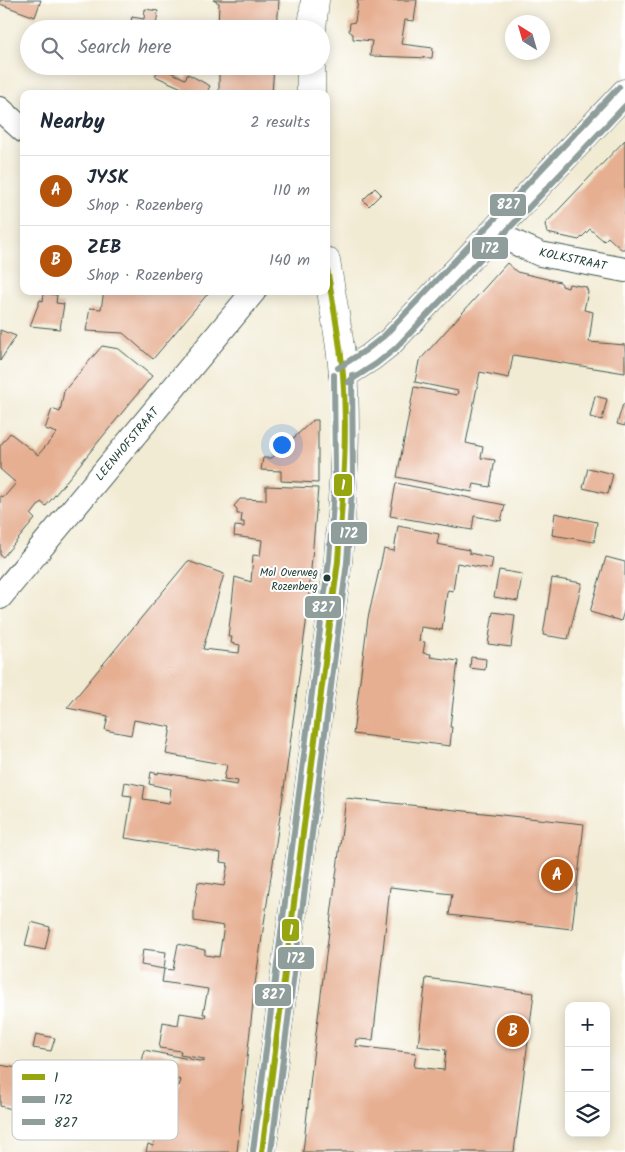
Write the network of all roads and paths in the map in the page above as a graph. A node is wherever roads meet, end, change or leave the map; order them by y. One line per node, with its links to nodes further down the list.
1 (315, 0): 2 (main road)
2 (313, 20)
3 (311, 75): 4 (main road)
4 (311, 90)
5 (625, 93): 8 (main road)
6 (0, 109): 7 (street)
7 (20, 127)
8 (494, 233): 9 (street, KOLKSTRAAT); 12 (main road)
9 (625, 270)
10 (330, 283): 12 (main road)
11 (251, 295): 13 (street, LEENHOFSTRAAT)
12 (343, 375): 14 (main road)
13 (0, 597)
14 (262, 1152)

